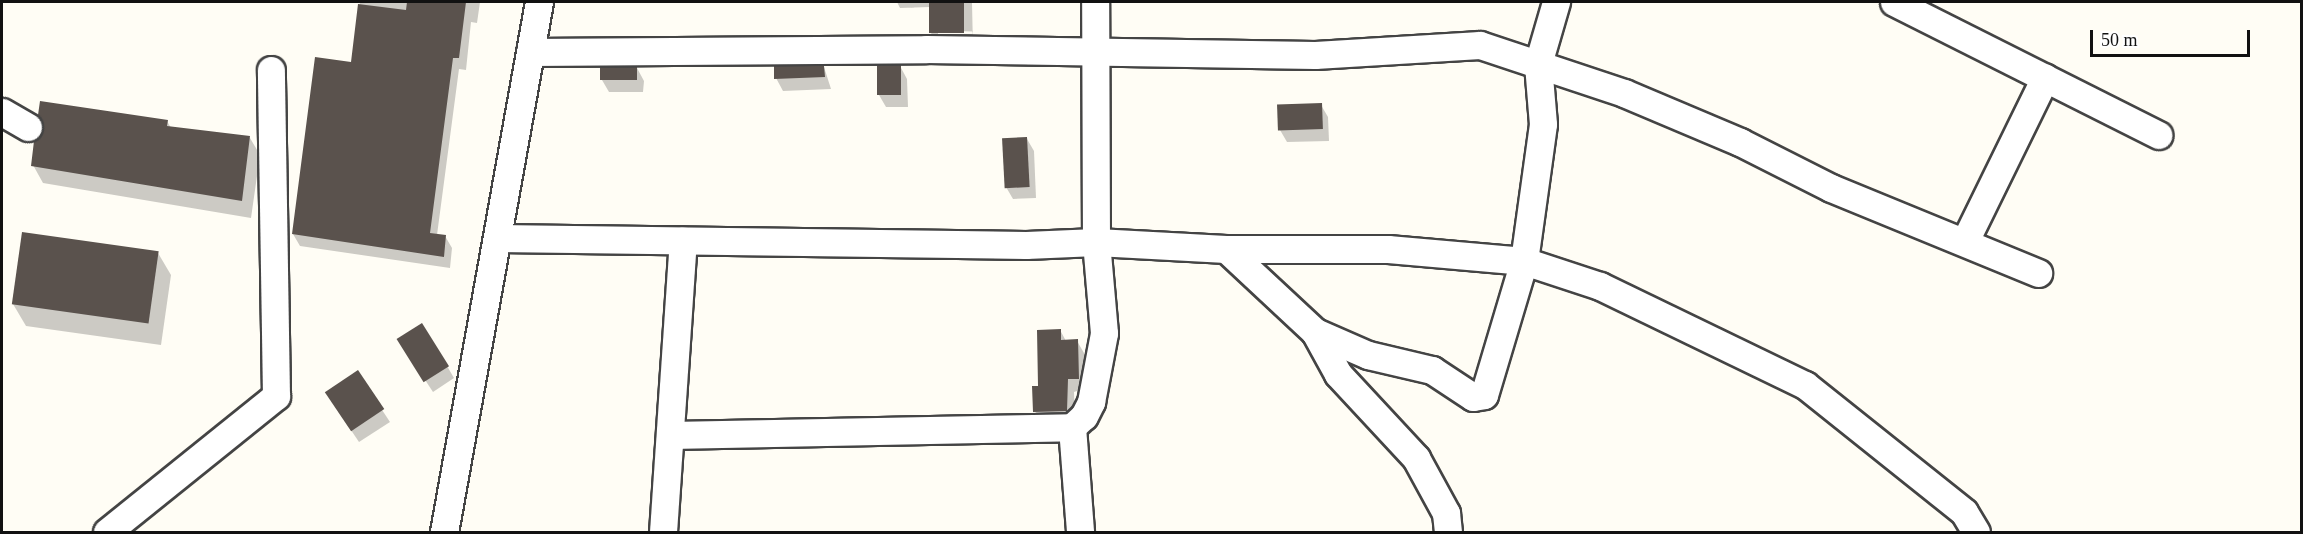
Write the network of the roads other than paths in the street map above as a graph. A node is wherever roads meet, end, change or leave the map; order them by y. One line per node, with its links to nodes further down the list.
1 (539, 2): 5 (street)
2 (1095, 2): 6 (street)
3 (1556, 2): 7 (street)
4 (1894, 2): 9 (street)
5 (530, 52): 6 (street); 13 (street)
6 (1095, 52): 7 (street); 16 (street)
7 (1538, 64): 15 (street); 18 (street)
8 (271, 70): 23 (street)
9 (2045, 78): 12 (street); 15 (street)
10 (2, 112): 11 (street)
11 (28, 127)
12 (2158, 135)
13 (497, 238): 14 (street); 24 (street)
14 (683, 241): 16 (street); 22 (street)
15 (1965, 241): 19 (street)
16 (1096, 242): 17 (street); 21 (street)
17 (1226, 249): 18 (street); 20 (street)
18 (1524, 261): 20 (street); 28 (street)
19 (2038, 273)
20 (1315, 332): 27 (street)
21 (1072, 427): 22 (street); 26 (street)
22 (670, 435): 25 (street)
23 (107, 532)
24 (444, 532)
25 (663, 532)
26 (1080, 532)
27 (1448, 532)
28 (1976, 532)

